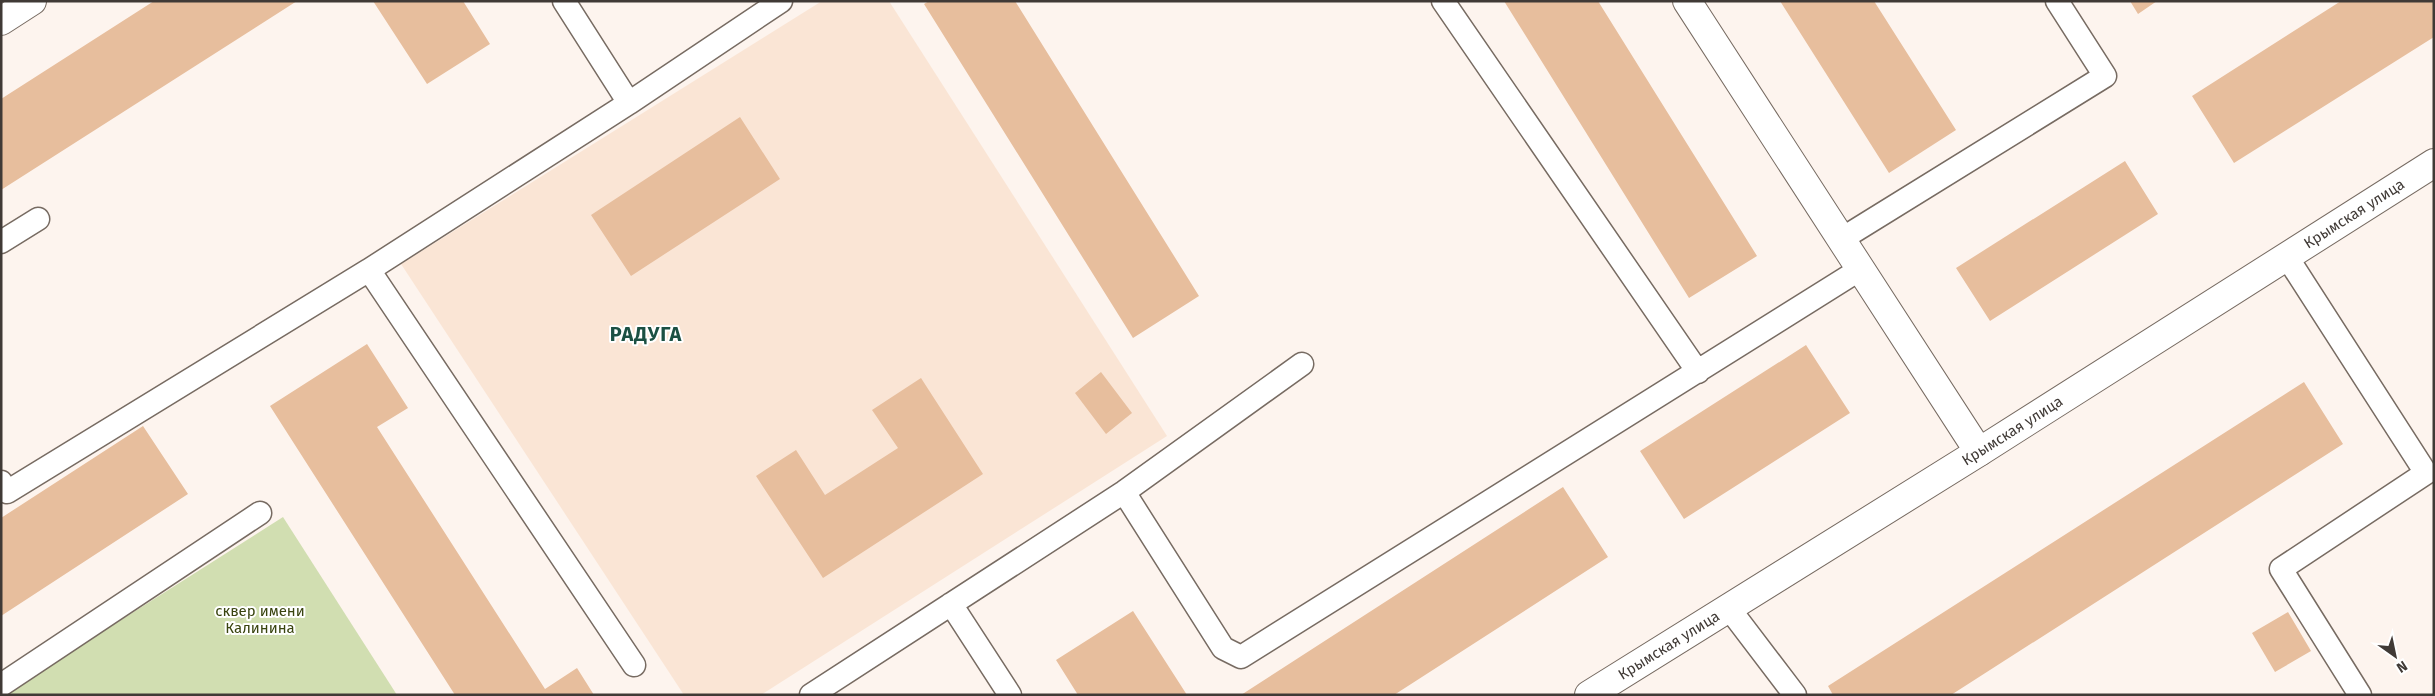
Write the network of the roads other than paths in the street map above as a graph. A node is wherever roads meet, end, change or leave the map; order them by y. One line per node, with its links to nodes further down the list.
1 (32, 1): 7 (main road)
2 (564, 1): 8 (lane)
3 (1443, 1): 17 (lane)
4 (1687, 1): 11 (main road)
5 (2057, 1): 11 (lane)
6 (776, 2): 8 (lane)
7 (1, 20)
8 (629, 102): 14 (lane)
9 (2434, 163): 13 (main road, Крымская улица)
10 (38, 219): 12 (lane)
11 (1840, 240): 15 (main road)
12 (1, 242)
13 (2287, 258): 18 (main road, Крымская улица); 19 (lane)
14 (369, 270): 20 (lane); 25 (lane)
15 (1859, 270): 17 (lane); 18 (main road)
16 (1302, 364): 21 (lane)
17 (1698, 372): 21 (lane)
18 (1979, 452): 24 (main road, Крымская улица)
19 (2430, 472): 31 (lane)
20 (1, 482)
21 (1124, 492): 23 (lane)
22 (260, 513): 26 (lane)
23 (951, 604): 27 (lane); 28 (lane)
24 (1728, 607): 29 (main road, Крымская улица); 30 (lane)
25 (634, 665)
26 (1, 685)
27 (811, 695)
28 (1010, 695)
29 (1589, 695)
30 (1795, 695)
31 (2360, 695)

